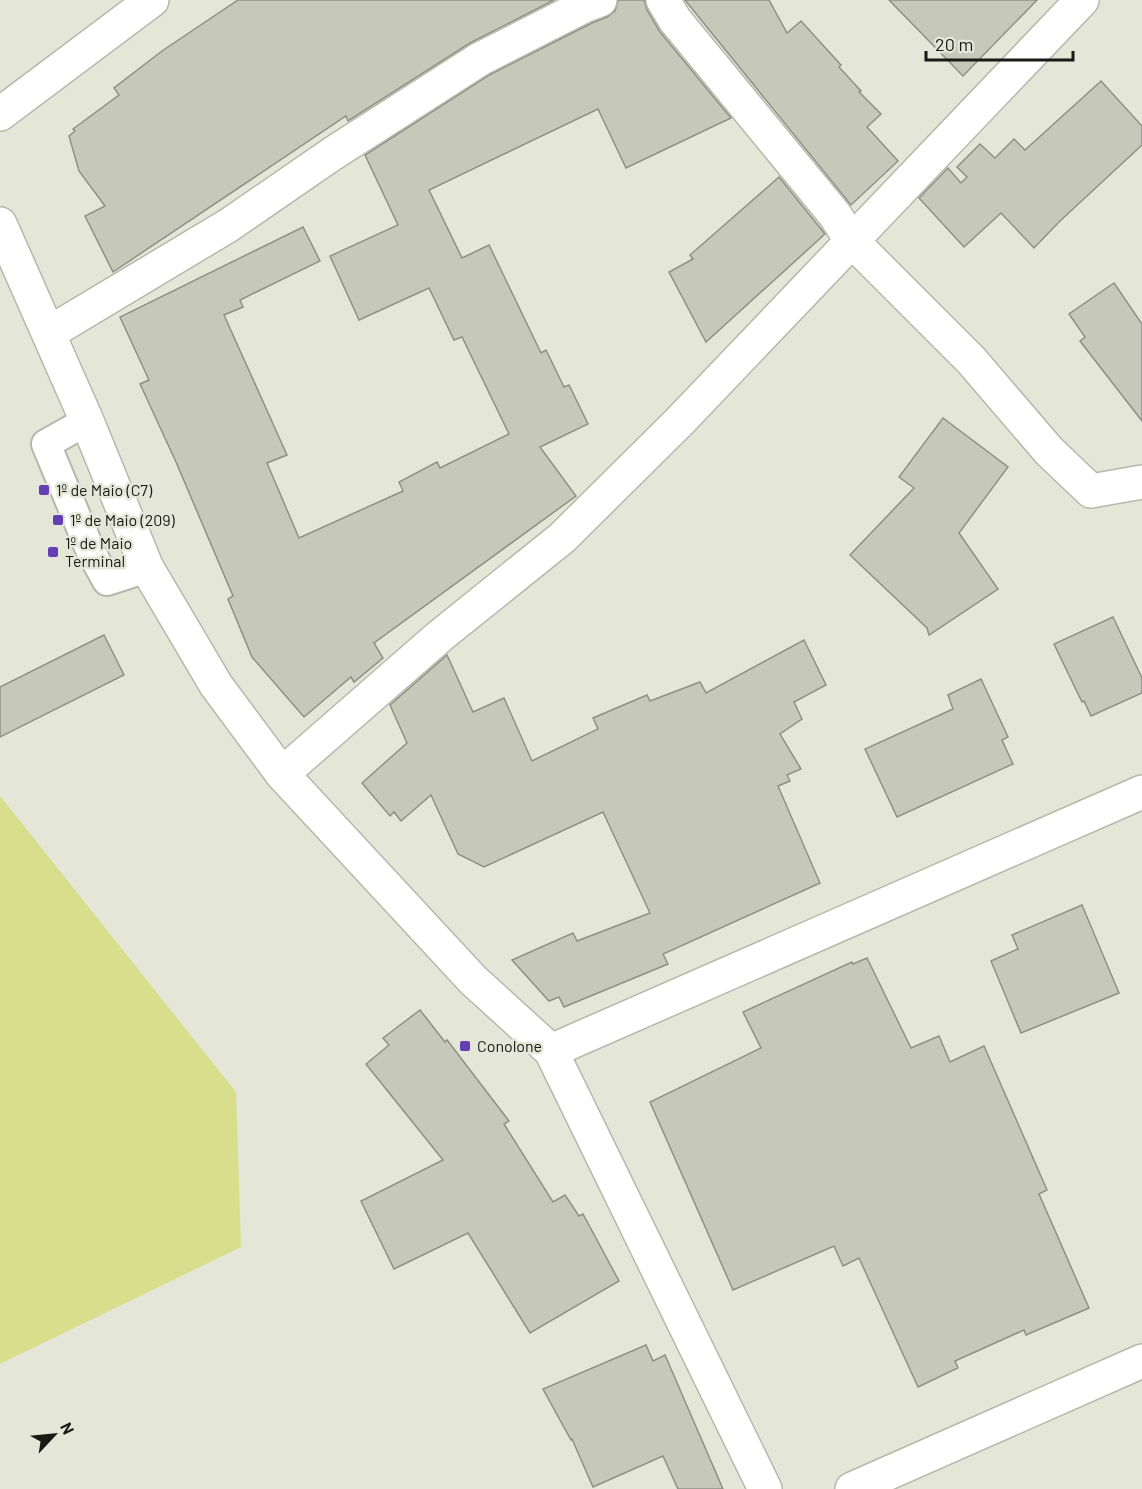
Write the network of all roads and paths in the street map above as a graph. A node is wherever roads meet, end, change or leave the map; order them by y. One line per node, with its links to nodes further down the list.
1 (152, 0): 5 (street)
2 (600, 0): 8 (street)
3 (663, 0): 7 (street)
4 (1082, 0): 7 (street)
5 (0, 114)
6 (0, 224): 8 (street)
7 (851, 240): 10 (street); 12 (street)
8 (49, 333): 9 (street)
9 (87, 421): 11 (street); 11 (lane)
10 (1142, 482)
11 (147, 568): 12 (street)
12 (282, 774): 14 (street)
13 (1142, 792): 14 (street)
14 (551, 1051): 16 (street)
15 (1142, 1361): 17 (street)
16 (765, 1489)
17 (852, 1489)

